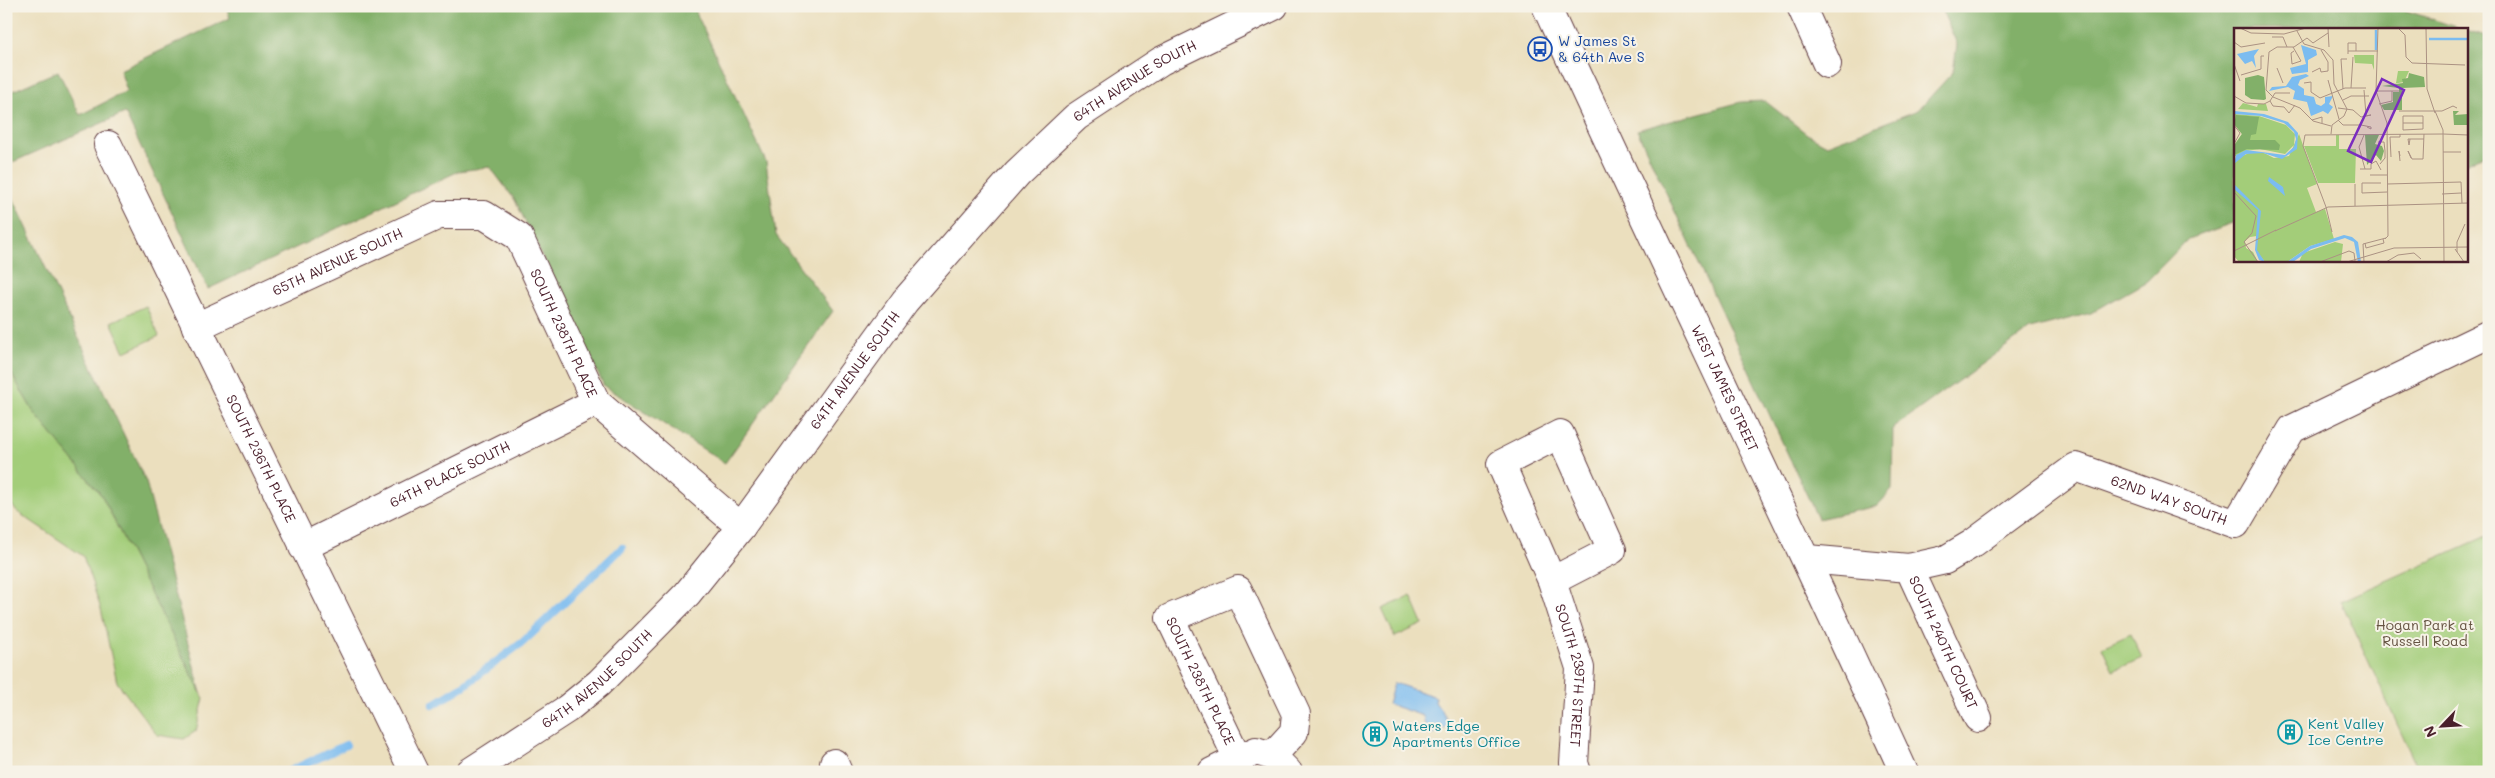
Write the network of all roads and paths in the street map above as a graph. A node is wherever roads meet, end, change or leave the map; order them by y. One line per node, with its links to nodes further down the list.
1 (1274, 6): 10 (street, 64TH AVENUE SOUTH)
2 (1546, 6): 12 (street, WEST JAMES STREET)
3 (1801, 6): 4 (street)
4 (1827, 64)
5 (108, 145): 7 (street, SOUTH 236TH PLACE)
6 (484, 215): 7 (street, 65TH AVENUE SOUTH); 9 (street, SOUTH 238TH PLACE)
7 (196, 327): 11 (street, SOUTH 236TH PLACE)
8 (2489, 334): 13 (street, 62ND WAY SOUTH)
9 (596, 402): 10 (street, SOUTH 238TH PLACE); 11 (street, 64TH PLACE SOUTH)
10 (741, 527): 20 (street, 64TH AVENUE SOUTH)
11 (303, 547): 19 (street, SOUTH 236TH PLACE)
12 (1807, 559): 13 (street, 62ND WAY SOUTH); 22 (street, WEST JAMES STREET)
13 (1909, 568): 15 (street, SOUTH 240TH COURT)
14 (1552, 581): 14 (street, SOUTH 239TH STREET); 18 (street, SOUTH 239TH STREET)
15 (1978, 718)
16 (1238, 759): 17 (street, SOUTH 238TH PLACE); 17 (street, SOUTH 238TH PLACE); 21 (street)
17 (1280, 764)
18 (1568, 769)
19 (414, 772)
20 (470, 772)
21 (1212, 772)
22 (1904, 772)

